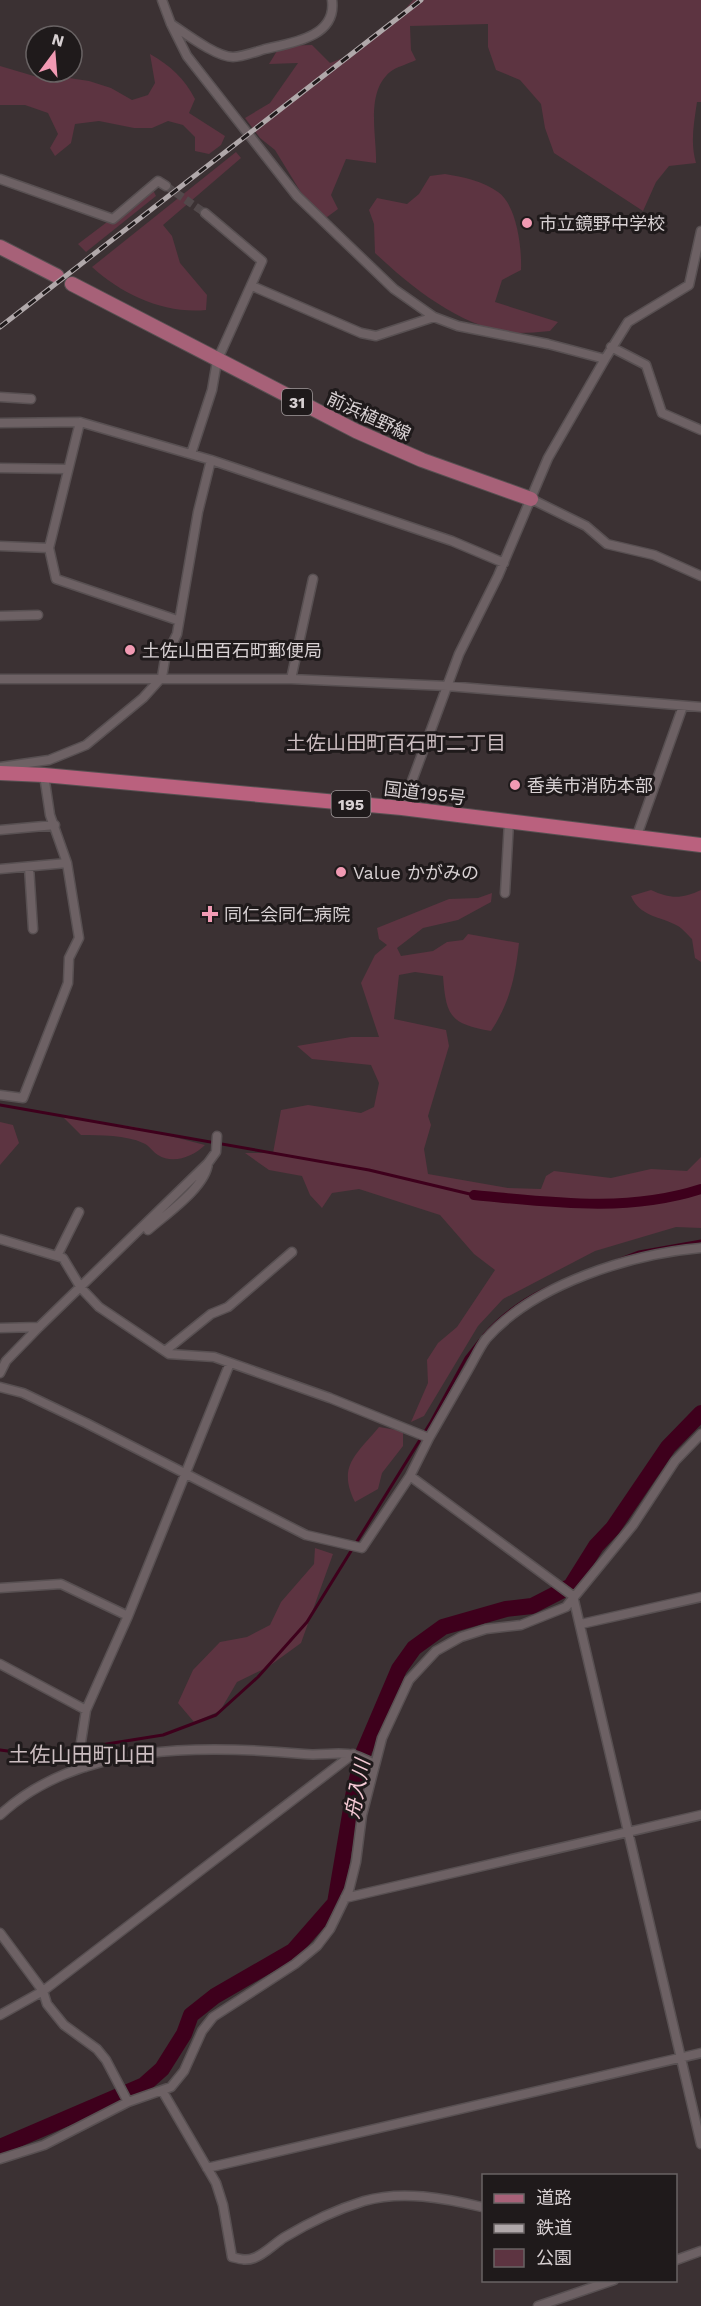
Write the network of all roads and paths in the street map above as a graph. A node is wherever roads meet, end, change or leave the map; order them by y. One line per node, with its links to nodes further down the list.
1 (162, 0): 3 (street)
2 (332, 0): 3 (street)
3 (171, 24): 12 (street)
4 (0, 179): 5 (street)
5 (166, 186)
6 (205, 213): 11 (street)
7 (701, 231): 13 (street)
8 (0, 247): 9 (main road)
9 (57, 276)
10 (72, 284): 15 (main road, 前浜植野線 / 31)
11 (252, 286): 12 (street); 15 (street)
12 (434, 316): 14 (street)
13 (611, 347): 14 (street); 20 (street)
14 (605, 359): 25 (street)
15 (217, 361): 21 (street); 25 (main road, 前浜植野線 / 31)
16 (0, 398): 17 (street)
17 (31, 399)
18 (80, 422): 19 (street); 21 (street); 24 (street)
19 (0, 423)
20 (701, 430)
21 (191, 454): 22 (street)
22 (212, 460): 28 (street); 33 (street)
23 (0, 468): 24 (street)
24 (67, 469): 27 (street)
25 (531, 499): 28 (street); 29 (street)
26 (0, 546): 27 (street)
27 (49, 548): 33 (street)
28 (504, 563): 37 (street)
29 (701, 576)
30 (313, 579): 36 (street)
31 (38, 615): 32 (street)
32 (0, 616)
33 (177, 620): 34 (street)
34 (162, 677): 35 (street); 36 (street); 40 (street)
35 (0, 679)
36 (291, 679): 37 (street)
37 (447, 686): 38 (street); 43 (street)
38 (683, 706): 39 (street); 47 (street)
39 (701, 707)
40 (0, 767)
41 (0, 773): 42 (highway, 国道195号 / 195)
42 (44, 775): 43 (highway, 国道195号 / 195); 45 (street)
43 (402, 808): 44 (highway, 国道195号 / 195)
44 (509, 822): 47 (highway, 国道195号 / 195); 52 (street)
45 (55, 825): 46 (street); 49 (street)
46 (0, 830)
47 (636, 838): 48 (highway, 国道195号 / 195)
48 (701, 845)
49 (67, 863): 50 (street); 54 (street)
50 (29, 867): 51 (street); 53 (street)
51 (0, 870)
52 (505, 893)
53 (33, 928)
54 (0, 1095)
55 (217, 1136): 61 (street)
56 (79, 1212): 60 (street)
57 (0, 1239): 60 (street)
58 (701, 1248): 69 (street)
59 (292, 1252): 64 (street)
60 (57, 1256): 61 (street)
61 (81, 1288): 62 (street); 64 (street)
62 (39, 1327): 63 (street); 66 (street)
63 (0, 1329)
64 (165, 1351): 65 (street)
65 (230, 1363): 69 (street); 70 (street)
66 (0, 1373)
67 (0, 1387): 70 (street)
68 (701, 1434): 73 (street)
69 (427, 1437): 71 (street)
70 (184, 1471): 71 (street); 75 (street)
71 (410, 1476): 73 (street)
72 (0, 1588): 75 (street)
73 (573, 1596): 76 (street); 80 (street)
74 (701, 1597): 76 (street)
75 (128, 1616): 78 (street)
76 (581, 1624): 84 (street)
77 (0, 1664): 78 (street)
78 (86, 1710): 81 (street)
79 (352, 1754): 80 (street); 81 (street); 87 (street)
80 (375, 1764): 85 (street)
81 (85, 1767): 82 (street)
82 (0, 1815)
83 (701, 1815): 84 (street)
84 (629, 1832): 85 (street); 90 (street)
85 (345, 1898): 91 (street)
86 (0, 1933): 87 (street)
87 (43, 1991): 88 (street); 92 (street)
88 (0, 2015)
89 (701, 2053): 90 (street)
90 (681, 2058): 93 (street); 95 (street)
91 (163, 2092): 92 (street); 95 (street)
92 (125, 2096): 94 (street)
93 (701, 2144)
94 (0, 2159)
95 (207, 2168): 96 (street)
96 (482, 2207)
97 (701, 2251): 98 (street)
98 (677, 2259)
99 (608, 2282): 100 (street)
100 (538, 2306)

